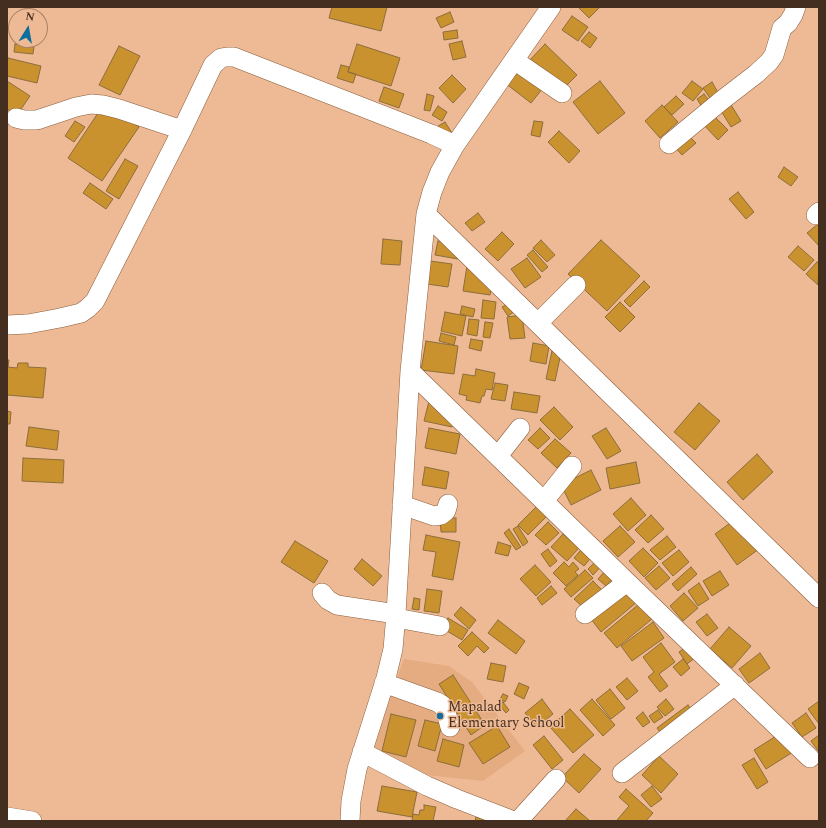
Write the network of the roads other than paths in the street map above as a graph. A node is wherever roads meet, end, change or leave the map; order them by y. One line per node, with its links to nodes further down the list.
1 (551, 7): 3 (street)
2 (796, 7): 7 (street)
3 (514, 60): 4 (street); 8 (street)
4 (562, 93)
5 (16, 118): 6 (street)
6 (182, 130): 8 (street); 12 (street)
7 (669, 144)
8 (456, 146): 9 (street)
9 (426, 214): 11 (street); 13 (street)
10 (576, 285): 11 (street)
11 (538, 323): 22 (street)
12 (7, 324)
13 (410, 370): 15 (street); 19 (street)
14 (520, 428): 15 (street)
15 (498, 456): 17 (street)
16 (572, 466): 17 (street)
17 (544, 501): 20 (street)
18 (448, 504): 19 (street)
19 (402, 505): 24 (street)
20 (627, 582): 23 (street); 27 (street)
21 (322, 593): 24 (street)
22 (819, 598)
23 (585, 614)
24 (396, 616): 25 (street); 26 (street)
25 (440, 626)
26 (384, 684): 28 (street); 29 (street)
27 (735, 685): 30 (street); 31 (street)
28 (450, 727)
29 (362, 752): 35 (street); 36 (street)
30 (810, 758)
31 (622, 773)
32 (556, 779): 37 (street)
33 (7, 817): 34 (street)
34 (32, 821)
35 (350, 821)
36 (514, 821)
37 (518, 821)

